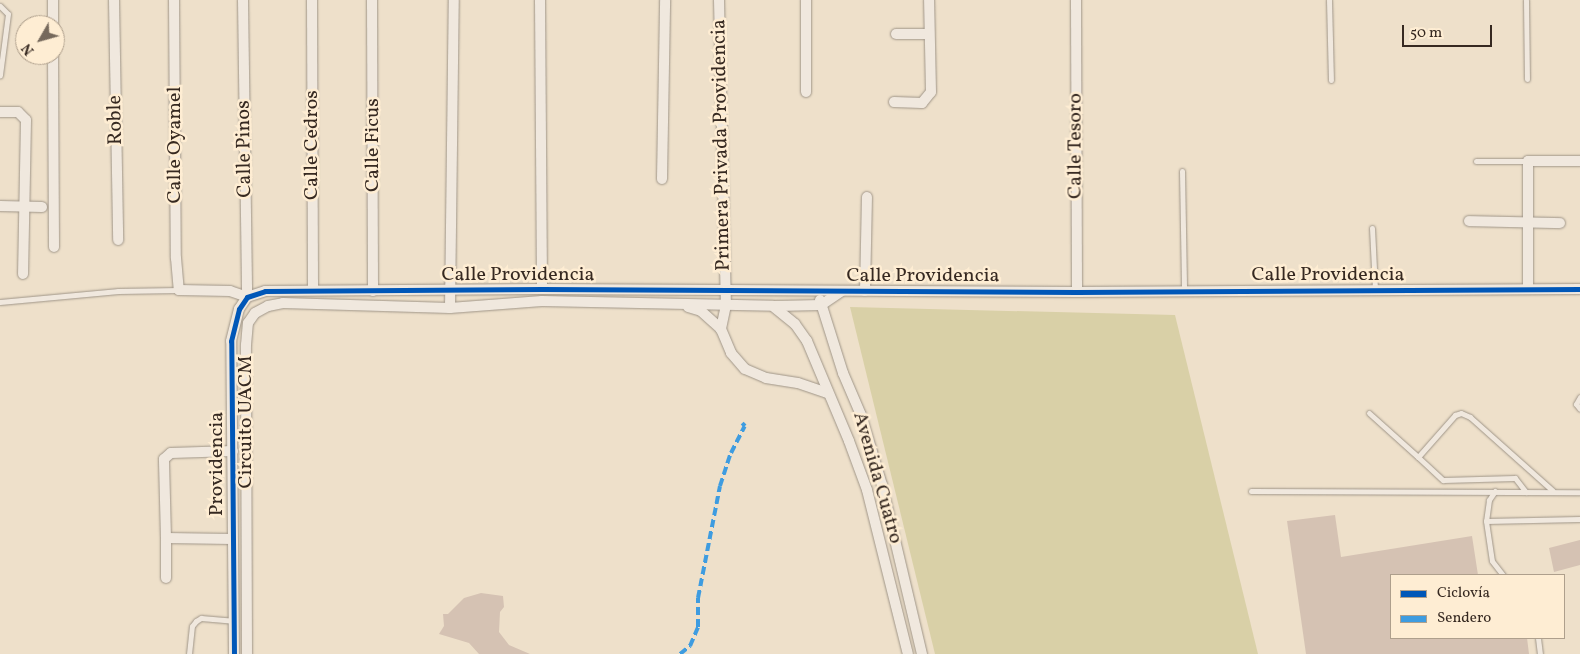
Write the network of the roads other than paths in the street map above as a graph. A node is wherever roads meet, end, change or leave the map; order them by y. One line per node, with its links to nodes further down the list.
1 (53, 0): 17 (street)
2 (114, 0): 40 (street, Roble)
3 (174, 0): 46 (street, Calle Oyamel)
4 (243, 0): 57 (street, Calle Pinos)
5 (312, 0): 47 (street, Calle Cedros)
6 (372, 0): 50 (street, Calle Ficus)
7 (454, 0): 48 (street)
8 (540, 0): 43 (street)
9 (665, 0): 31 (street)
10 (719, 0): 51 (street, Primera Privada Providencia)
11 (806, 0): 24 (street)
12 (929, 0): 19 (street)
13 (1076, 0): 55 (street, Calle Tesoro)
14 (1329, 0): 23 (lane)
15 (1526, 0): 22 (lane)
16 (0, 6): 21 (lane)
17 (53, 15)
18 (896, 34): 19 (street)
19 (929, 34): 25 (street)
20 (53, 65): 41 (street)
21 (0, 75)
22 (1527, 79)
23 (1331, 80)
24 (806, 92)
25 (894, 102)
26 (0, 112): 34 (street)
27 (1476, 161): 28 (lane)
28 (1528, 161): 29 (street); 37 (street)
29 (1580, 161)
30 (1182, 171): 56 (lane)
31 (662, 179)
32 (867, 197): 54 (street)
33 (0, 206): 34 (street)
34 (25, 206): 35 (street); 42 (street)
35 (42, 207)
36 (1469, 221): 37 (street)
37 (1527, 222): 38 (street); 44 (street)
38 (1560, 223)
39 (1372, 228): 49 (lane)
40 (118, 240)
41 (54, 247)
42 (23, 274)
43 (542, 289): 48 (street, Calle Providencia); 51 (street, Calle Providencia)
44 (1528, 289): 45 (street, Calle Providencia); 49 (street, Calle Providencia)
45 (1580, 289)
46 (179, 290): 57 (street); 58 (lane)
47 (312, 290): 50 (street, Calle Providencia); 57 (street, Calle Providencia)
48 (450, 290): 50 (street, Calle Providencia); 64 (street)
49 (1375, 290): 56 (street, Calle Providencia)
50 (373, 291)
51 (725, 291): 52 (street, Calle Providencia); 62 (street, Primera Privada Providencia)
52 (820, 291): 53 (street, Calle Providencia); 61 (street, Avenida Cuatro)
53 (842, 291): 54 (street, Calle Providencia); 61 (street)
54 (865, 291): 55 (street, Calle Providencia)
55 (1077, 292): 56 (street, Calle Providencia)
56 (1184, 292)
57 (247, 298): 70 (street, Providencia)
58 (0, 302)
59 (283, 303): 64 (street, Calle Providencia); 87 (street, Circuito UACM)
60 (678, 304): 62 (street, Calle Providencia); 64 (street, Calle Providencia); 65 (street)
61 (821, 304): 63 (street, Calle Providencia); 89 (street, Avenida Cuatro)
62 (726, 306): 63 (street, Calle Providencia); 65 (street, Primera Privada Providencia)
63 (773, 306): 66 (street, Avenida Cuatro)
64 (450, 308)
65 (721, 329): 66 (street)
66 (827, 393): 88 (street, Avenida Cuatro)
67 (1580, 397): 68 (lane)
68 (1580, 409)
69 (1369, 413): 71 (lane)
70 (233, 451): 79 (street); 80 (street, Providencia)
71 (1418, 457): 74 (lane); 75 (lane)
72 (1252, 490): 73 (lane)
73 (1495, 491): 74 (lane); 78 (lane)
74 (1526, 492): 75 (lane)
75 (1553, 492): 76 (lane)
76 (1580, 492)
77 (1580, 518): 78 (lane)
78 (1486, 521): 81 (lane)
79 (166, 538): 80 (street); 82 (street)
80 (232, 539): 83 (street, Providencia)
81 (1502, 574)
82 (166, 578)
83 (233, 621): 85 (lane); 86 (street, Providencia)
84 (1538, 639): 90 (lane)
85 (190, 654)
86 (234, 654)
87 (247, 654)
88 (908, 654)
89 (922, 654)
90 (1540, 654)

